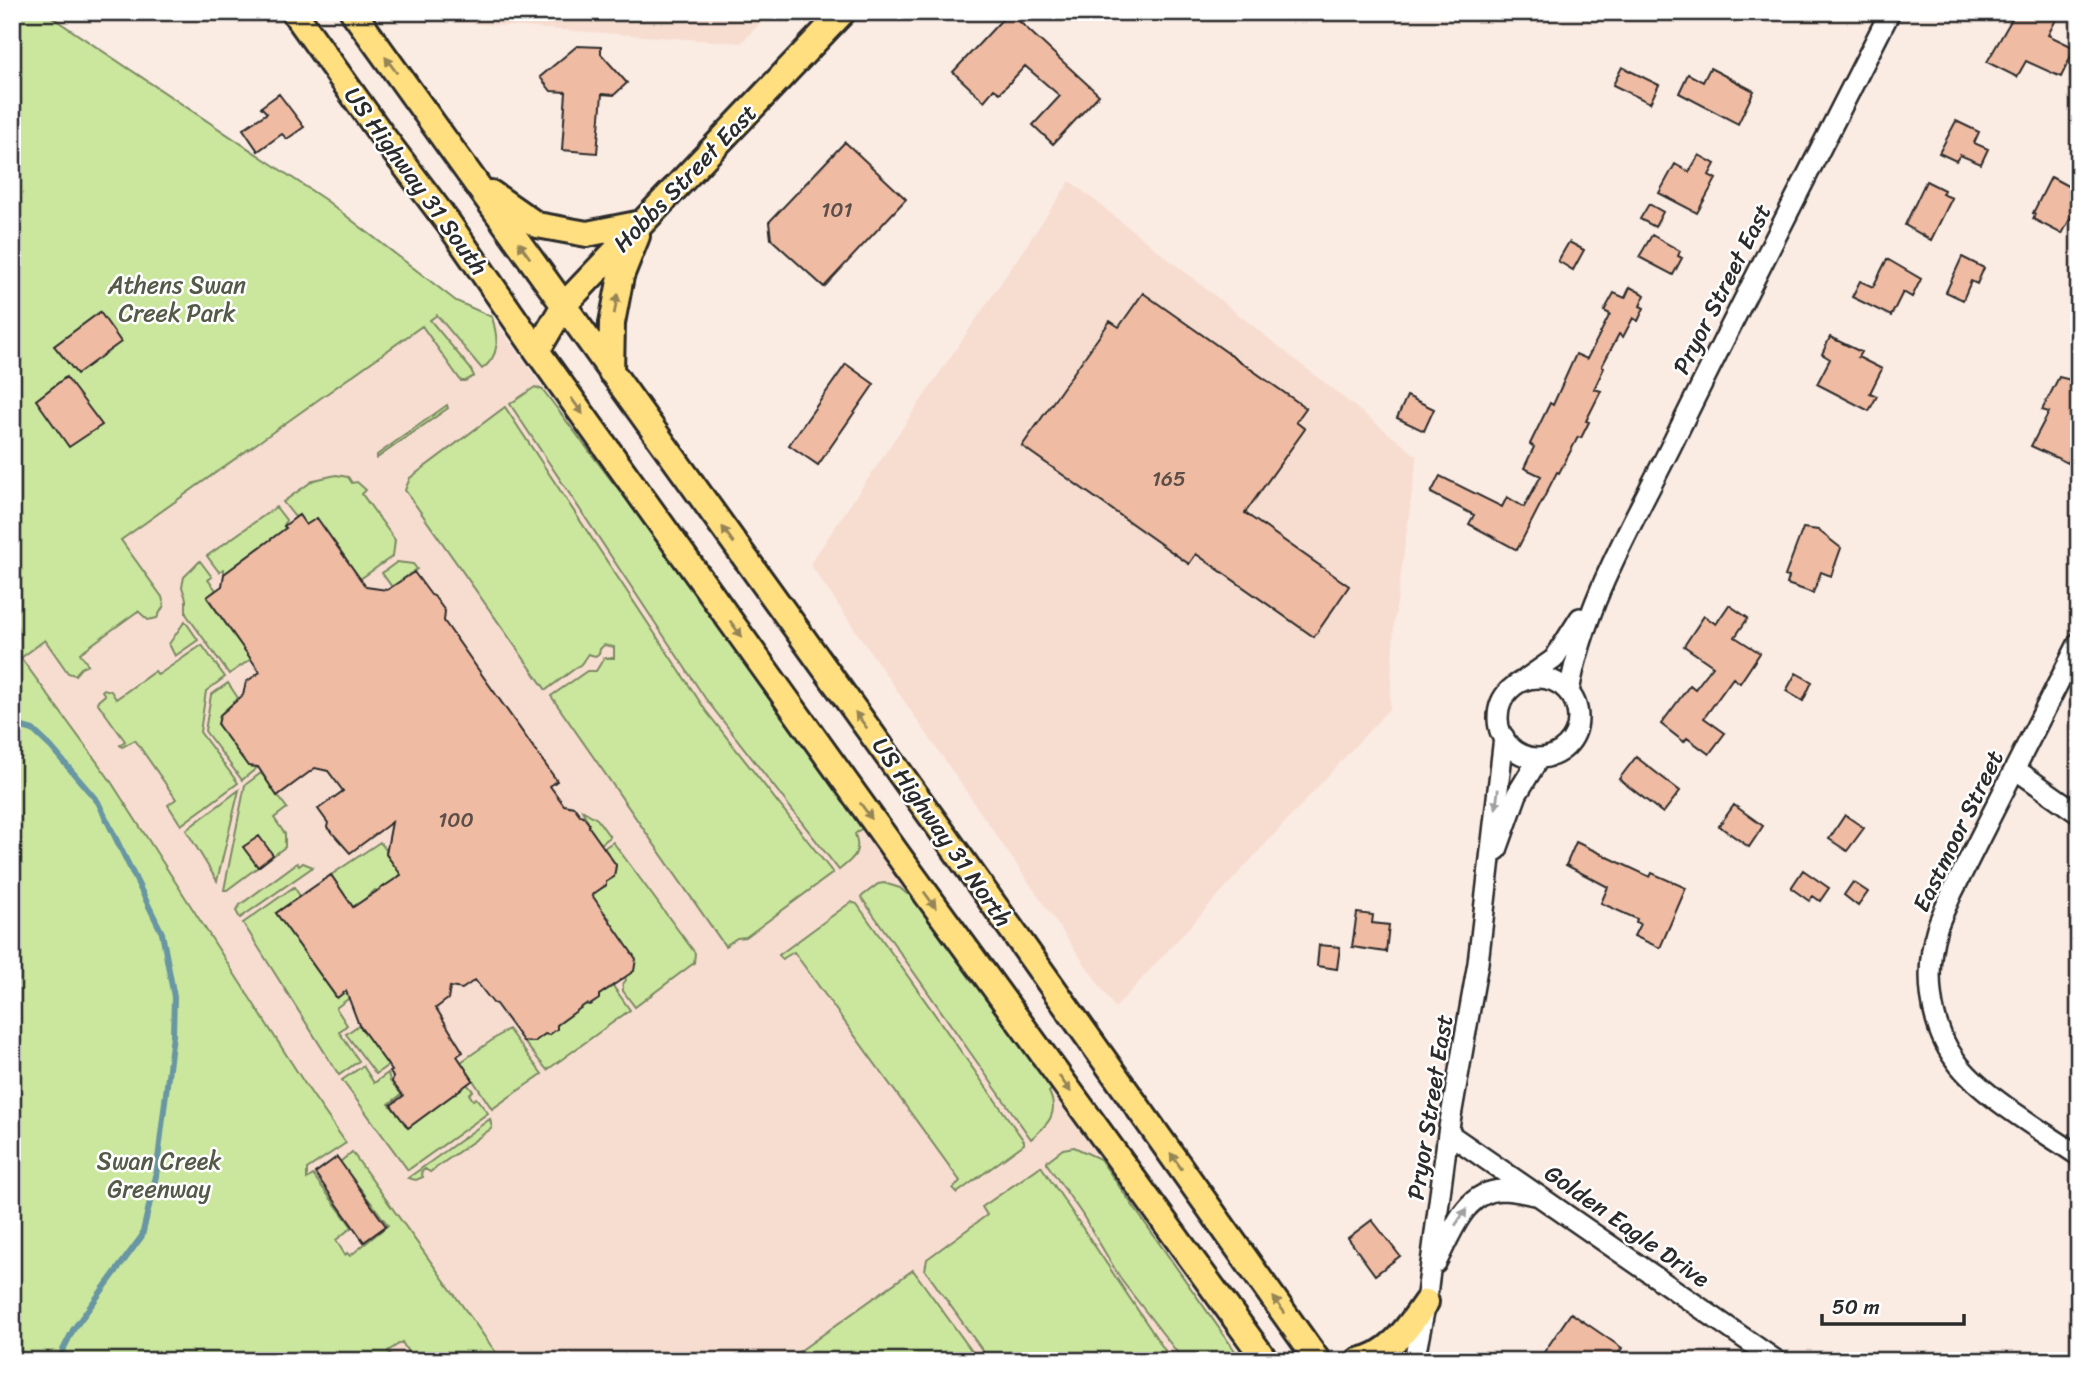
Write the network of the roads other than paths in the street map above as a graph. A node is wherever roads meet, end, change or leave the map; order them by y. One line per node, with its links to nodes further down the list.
1 (294, 12): 8 (main road, US Highway 31 South)
2 (353, 12): 5 (main road, US Highway 31 South, one-way to 2)
3 (843, 12): 6 (main road, Hobbs Street East)
4 (1890, 12): 10 (street, Pryor Street East)
5 (475, 181): 6 (main road); 7 (main road, US Highway 31 South, one-way to 5)
6 (642, 223): 7 (main road, Hobbs Street East); 9 (main road, one-way to 6)
7 (564, 305): 8 (main road, Hobbs Street East); 9 (main road, US Highway 31 North)
8 (537, 351): 25 (main road, US Highway 31 North, one-way to 25)
9 (611, 372): 24 (main road, US Highway 31 North, one-way to 9)
10 (1601, 589): 12 (street, Pryor Street East); 13 (street, Pryor Street East)
11 (2079, 642): 16 (street, Eastmoor Street)
12 (1523, 681): 13 (street); 14 (street)
13 (1569, 692): 15 (street)
14 (1504, 737): 15 (street); 18 (street, Pryor Street East, one-way to 18)
15 (1539, 758): 18 (street, Pryor Street East)
16 (2015, 769): 17 (street); 20 (street, Eastmoor Street)
17 (2079, 814)
18 (1491, 860): 19 (street, Pryor Street East)
19 (1448, 1133): 21 (street, Golden Eagle Drive); 22 (street, Pryor Street East)
20 (2079, 1156)
21 (1540, 1196): 22 (street, one-way to 21); 29 (street, Golden Eagle Drive)
22 (1430, 1277): 23 (street, Pryor Street East)
23 (1426, 1302): 27 (main road); 28 (street, Pryor Street East)
24 (1313, 1353): 26 (main road)
25 (1266, 1361)
26 (1341, 1361)
27 (1358, 1361)
28 (1414, 1361)
29 (1777, 1361)

